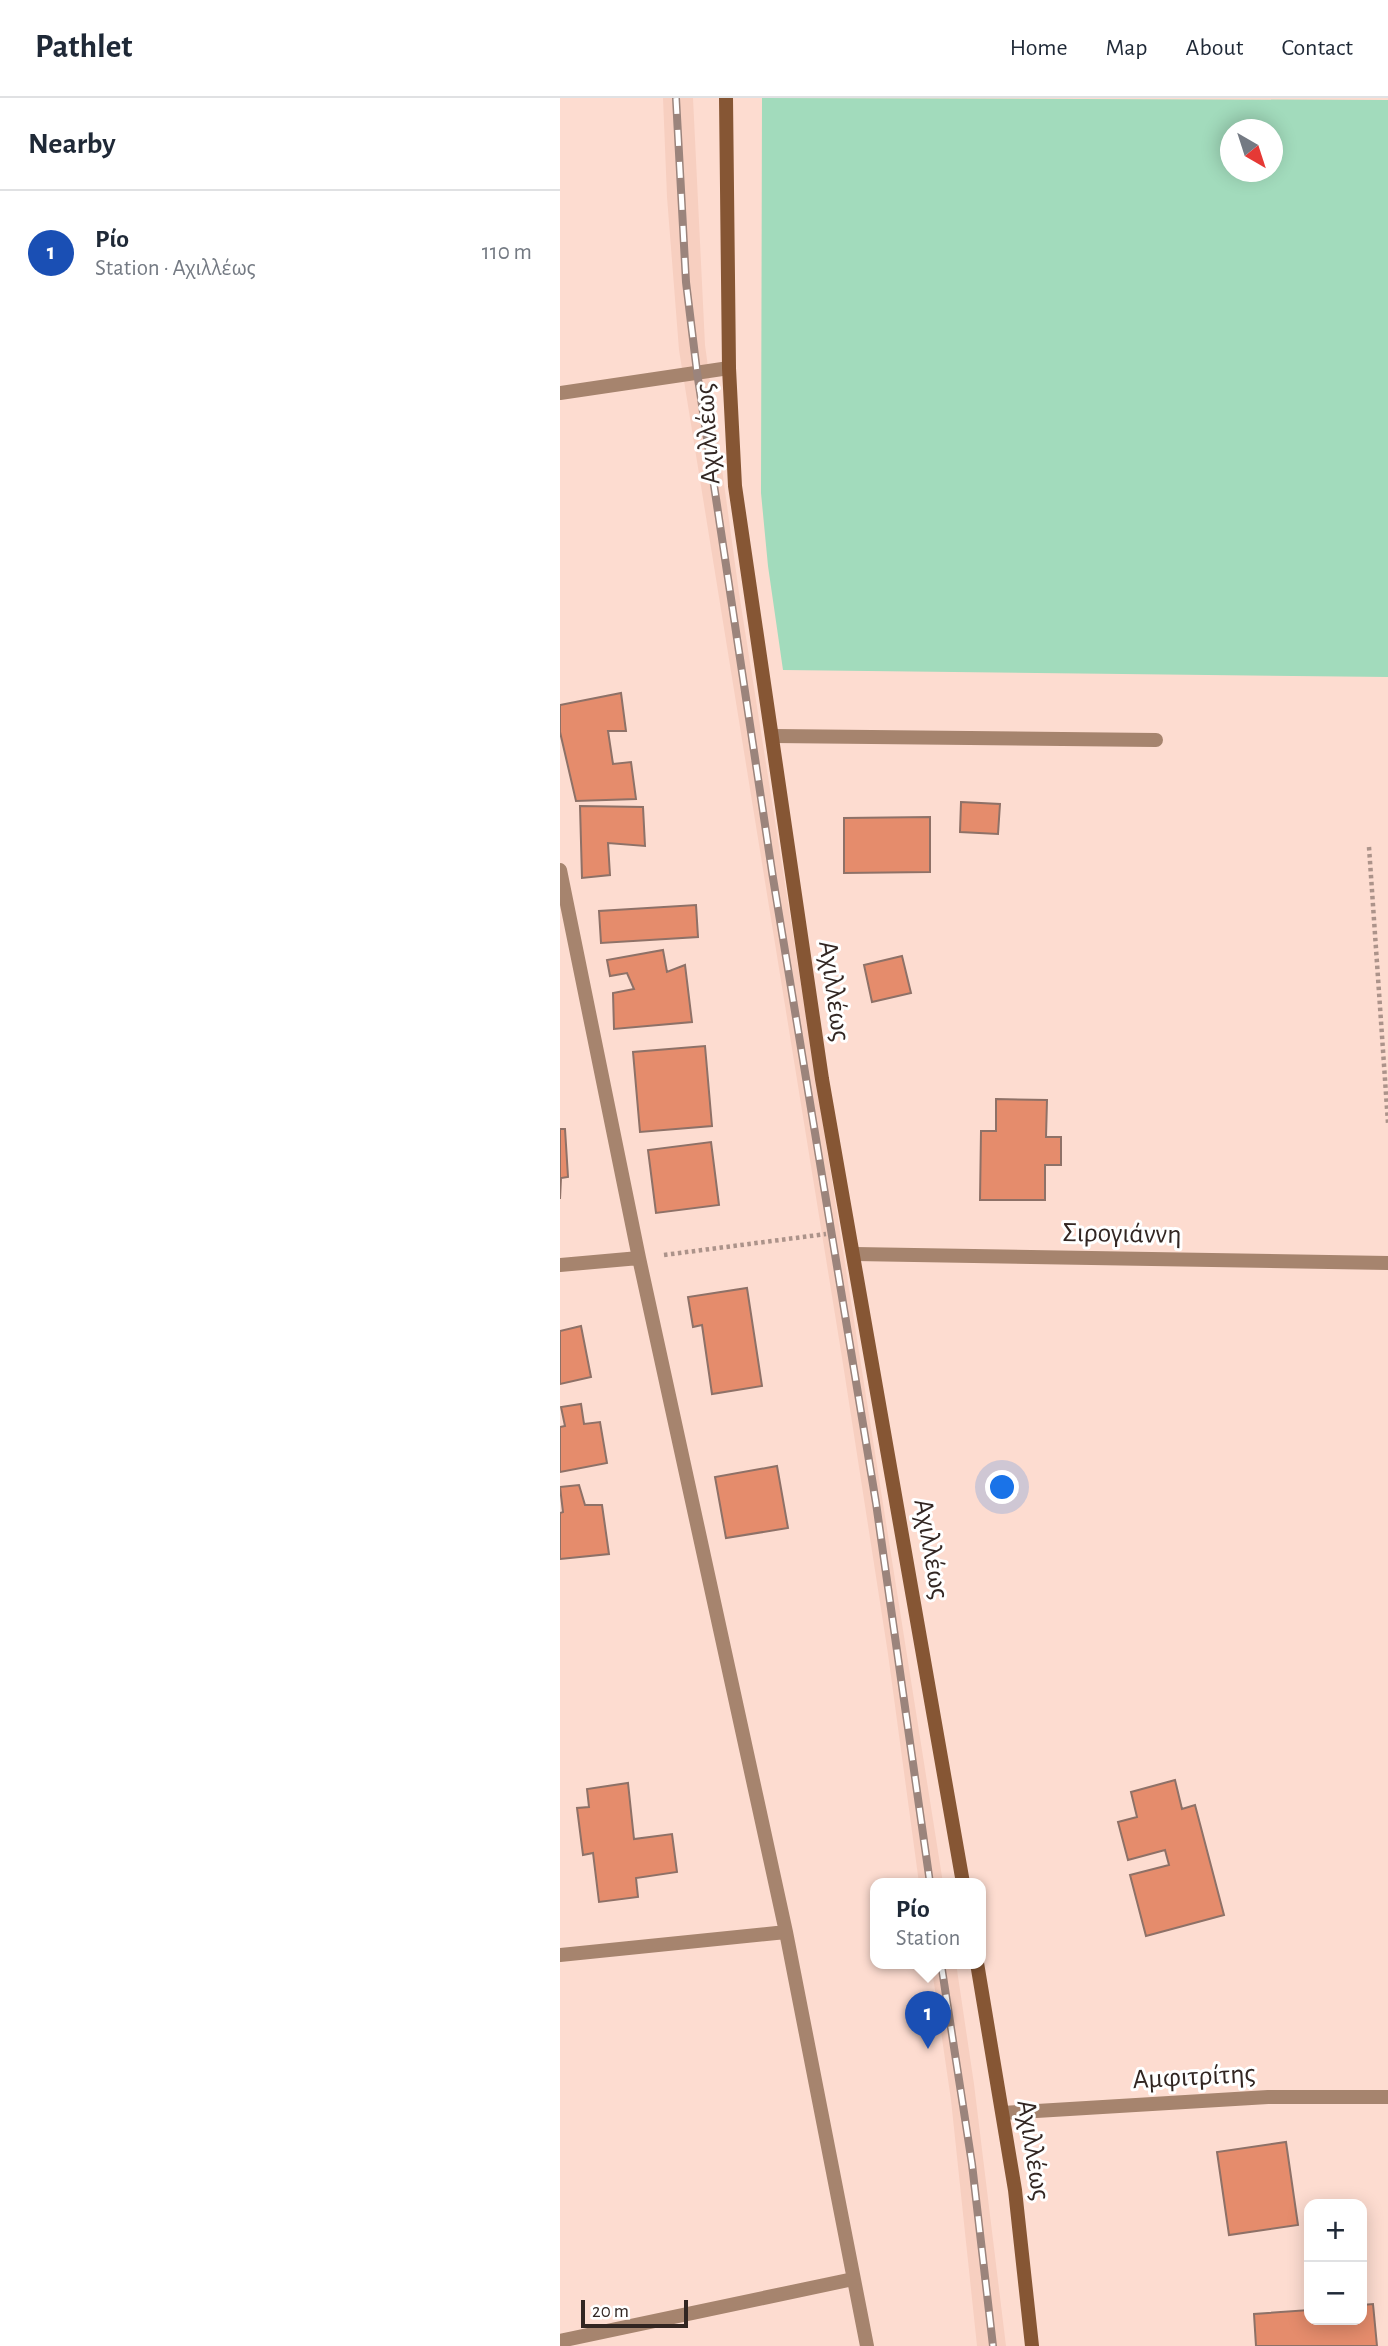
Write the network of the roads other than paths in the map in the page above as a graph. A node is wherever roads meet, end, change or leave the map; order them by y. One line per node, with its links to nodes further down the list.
1 (726, 98): 2 (street, Αχιλλέως)
2 (729, 368): 3 (street); 4 (street, Αχιλλέως)
3 (560, 393)
4 (774, 736): 5 (street); 7 (street, Αχιλλέως)
5 (1156, 740)
6 (560, 870): 8 (street)
7 (855, 1254): 9 (street, Σιρογιάννη); 11 (street, Αχιλλέως)
8 (639, 1258): 10 (street); 12 (street)
9 (1388, 1263)
10 (560, 1265)
11 (962, 1878)
12 (786, 1932): 13 (street); 17 (street)
13 (560, 1955)
14 (978, 1969): 16 (street, Αχιλλέως)
15 (1388, 2097): 16 (street, Αμφιτρίτης)
16 (1003, 2113): 20 (street, Αχιλλέως)
17 (853, 2279): 18 (street); 19 (street)
18 (560, 2341)
19 (867, 2346)
20 (1032, 2346)

